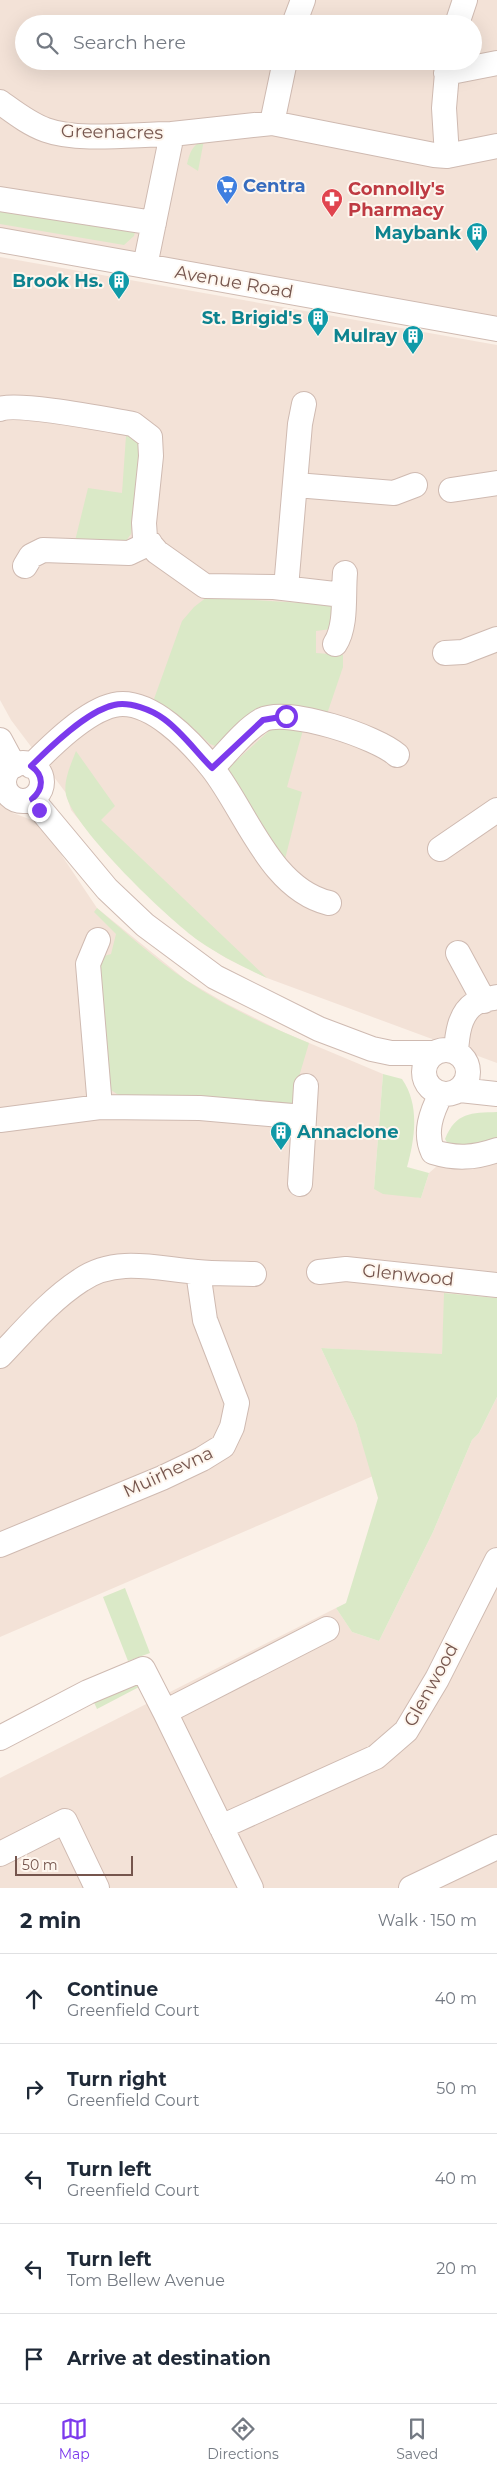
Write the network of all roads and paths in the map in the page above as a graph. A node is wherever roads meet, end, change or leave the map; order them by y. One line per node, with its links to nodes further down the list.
1 (303, 0): 3 (street)
2 (465, 0): 4 (street)
3 (297, 15)
4 (460, 15)
5 (497, 63): 6 (street)
6 (482, 64)
7 (283, 70): 10 (street)
8 (447, 70): 13 (street)
9 (0, 102): 11 (street, Greenacres)
10 (272, 123): 11 (street, Greenacres); 13 (street, Greenacres)
11 (172, 134): 15 (street, Greenacres)
12 (497, 146): 13 (street, Greenacres)
13 (447, 156)
14 (0, 199): 15 (street)
15 (154, 223): 17 (street, Greenacres)
16 (0, 240): 17 (street, Avenue Road)
17 (145, 266): 18 (street, Avenue Road)
18 (497, 329)
19 (304, 404): 22 (street)
20 (0, 409): 25 (street)
21 (497, 483): 24 (street)
22 (296, 486): 23 (street); 27 (street)
23 (415, 486)
24 (451, 490)
25 (150, 543): 26 (street); 27 (street)
26 (25, 566)
27 (286, 588): 29 (street)
28 (497, 639): 30 (street)
29 (335, 644)
30 (445, 653)
31 (0, 740): 33 (street)
32 (397, 755): 34 (street)
33 (23, 766): 34 (street); 35 (street); 35 (street)
34 (212, 768): 38 (street)
35 (32, 799): 42 (street)
36 (497, 810): 37 (street)
37 (440, 849)
38 (329, 903)
39 (98, 940): 47 (street)
40 (458, 953): 41 (street)
41 (494, 998): 43 (street)
42 (392, 1053): 43 (street); 43 (street)
43 (452, 1072): 45 (street); 46 (street); 50 (street)
44 (306, 1086): 48 (street)
45 (497, 1088)
46 (497, 1094)
47 (100, 1107): 48 (street); 49 (street)
48 (304, 1117): 51 (street)
49 (0, 1120)
50 (497, 1150)
51 (300, 1184)
52 (198, 1272): 54 (street); 56 (street); 57 (street, Muirhevna)
53 (319, 1272): 55 (street, Glenwood)
54 (254, 1274)
55 (497, 1284)
56 (0, 1356)
57 (0, 1545)
58 (497, 1560): 62 (street, Glenwood)
59 (327, 1629): 60 (street)
60 (165, 1712): 61 (street); 62 (street)
61 (0, 1738)
62 (221, 1827): 66 (street)
63 (497, 1847): 67 (street)
64 (0, 1854): 65 (street)
65 (97, 1888)
66 (251, 1888)
67 (411, 1888)

